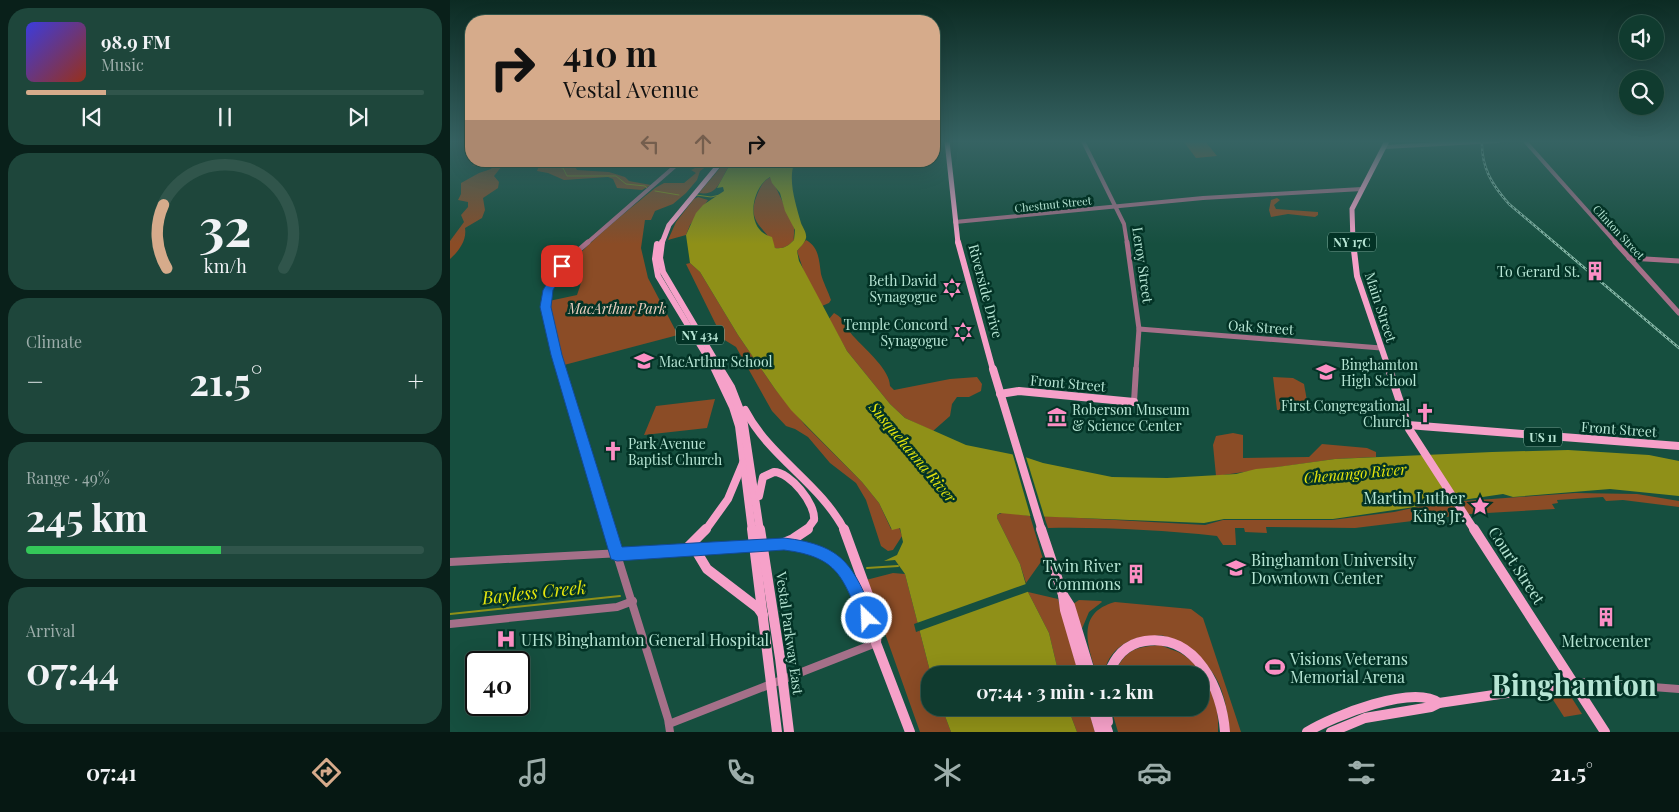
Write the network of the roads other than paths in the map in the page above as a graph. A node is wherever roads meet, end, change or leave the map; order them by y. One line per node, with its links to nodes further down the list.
1 (665, 175): 25 (street)
2 (706, 175): 21 (main road, Vestal Parkway East / NY 434)
3 (710, 175): 17 (main road, Vestal Parkway East / NY 434)
4 (950, 175): 10 (main road, Riverside Drive)
5 (1100, 175): 9 (street, Leroy Street)
6 (1369, 175): 8 (main road, Main Street / NY 17C)
7 (1555, 175): 11 (street, Clinton Street)
8 (1362, 189): 9 (street, Chestnut Street); 15 (main road, Main Street / NY 17C)
9 (1116, 206): 10 (street, Chestnut Street); 14 (street, Leroy Street)
10 (955, 222): 16 (main road, Riverside Drive)
11 (1629, 258): 12 (street); 13 (street, Clinton Street)
12 (1679, 261)
13 (1679, 313)
14 (1139, 329): 15 (street, Oak Street); 18 (street, Leroy Street)
15 (1381, 348): 19 (main road, Main Street / NY 17C)
16 (1000, 394): 18 (main road, Front Street); 27 (main road, Riverside Drive)
17 (738, 401): 22 (main road, Vestal Parkway East / NY 434); 31 (main road)
18 (1134, 402)
19 (1408, 425): 20 (main road, Front Street / US 11); 38 (main road, Court Street)
20 (1679, 446)
21 (743, 452): 24 (main road); 29 (main road, Vestal Parkway East / NY 434)
22 (759, 514): 23 (main road); 37 (main road, Vestal Parkway East / NY 434)
23 (781, 544): 24 (street, bridge); 31 (street)
24 (691, 549): 25 (street); 29 (main road)
25 (617, 554): 26 (street); 28 (street)
26 (450, 562)
27 (1063, 595): 32 (main road); 33 (main road)
28 (633, 601): 30 (street); 45 (street)
29 (764, 617): 39 (main road, Vestal Parkway East / NY 434)
30 (450, 624)
31 (876, 643): 37 (street); 49 (main road)
32 (1081, 666)
33 (1088, 666)
34 (1112, 666): 35 (main road)
35 (1202, 666)
36 (1209, 675): 52 (main road)
37 (782, 680): 39 (street); 48 (main road, Vestal Parkway East / NY 434)
38 (1574, 683): 40 (street); 41 (main road); 46 (main road, Court Street)
39 (771, 684): 45 (street); 47 (main road, Vestal Parkway East / NY 434)
40 (1679, 689)
41 (1439, 702): 53 (main road); 54 (main road)
42 (1095, 716): 50 (main road)
43 (1103, 716): 51 (main road)
44 (1107, 716): 51 (main road)
45 (669, 728)
46 (1602, 729)
47 (777, 732)
48 (789, 732)
49 (910, 732)
50 (1100, 732)
51 (1109, 732)
52 (1225, 732)
53 (1307, 732)
54 (1331, 732)

